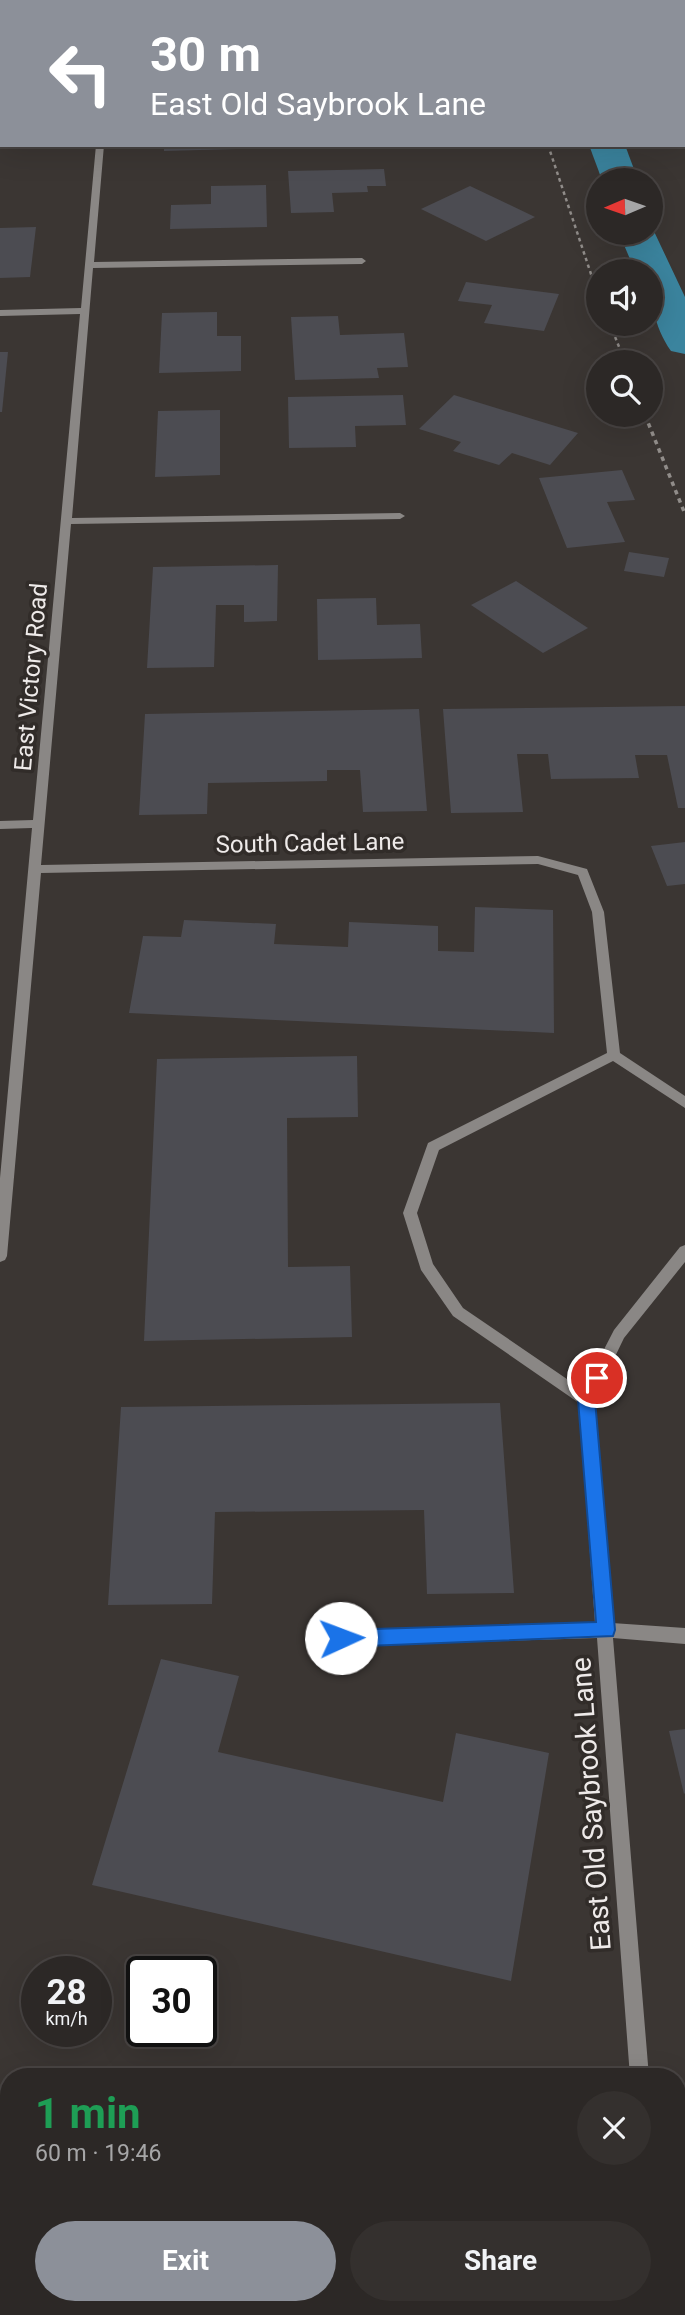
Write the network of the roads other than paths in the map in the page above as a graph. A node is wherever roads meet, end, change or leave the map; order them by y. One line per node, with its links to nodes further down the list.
1 (100, 147): 3 (street, East Victory Road)
2 (362, 261): 3 (street)
3 (90, 265): 4 (street, East Victory Road)
4 (86, 312): 5 (street); 7 (street, East Victory Road)
5 (0, 313)
6 (400, 516): 7 (street)
7 (66, 521): 8 (street, East Victory Road)
8 (39, 824): 9 (street); 10 (street, East Victory Road)
9 (0, 825)
10 (36, 869): 11 (street, South Cadet Lane); 13 (street, East Victory Road)
11 (614, 1055): 12 (street); 16 (street)
12 (685, 1103)
13 (2, 1216): 15 (street, East Victory Road)
14 (685, 1251): 16 (street)
15 (0, 1256)
16 (586, 1400): 17 (street, East Old Saybrook Lane)
17 (606, 1630): 18 (street); 19 (street); 20 (street, East Old Saybrook Lane)
18 (685, 1636)
19 (313, 1639)
20 (639, 2068)

